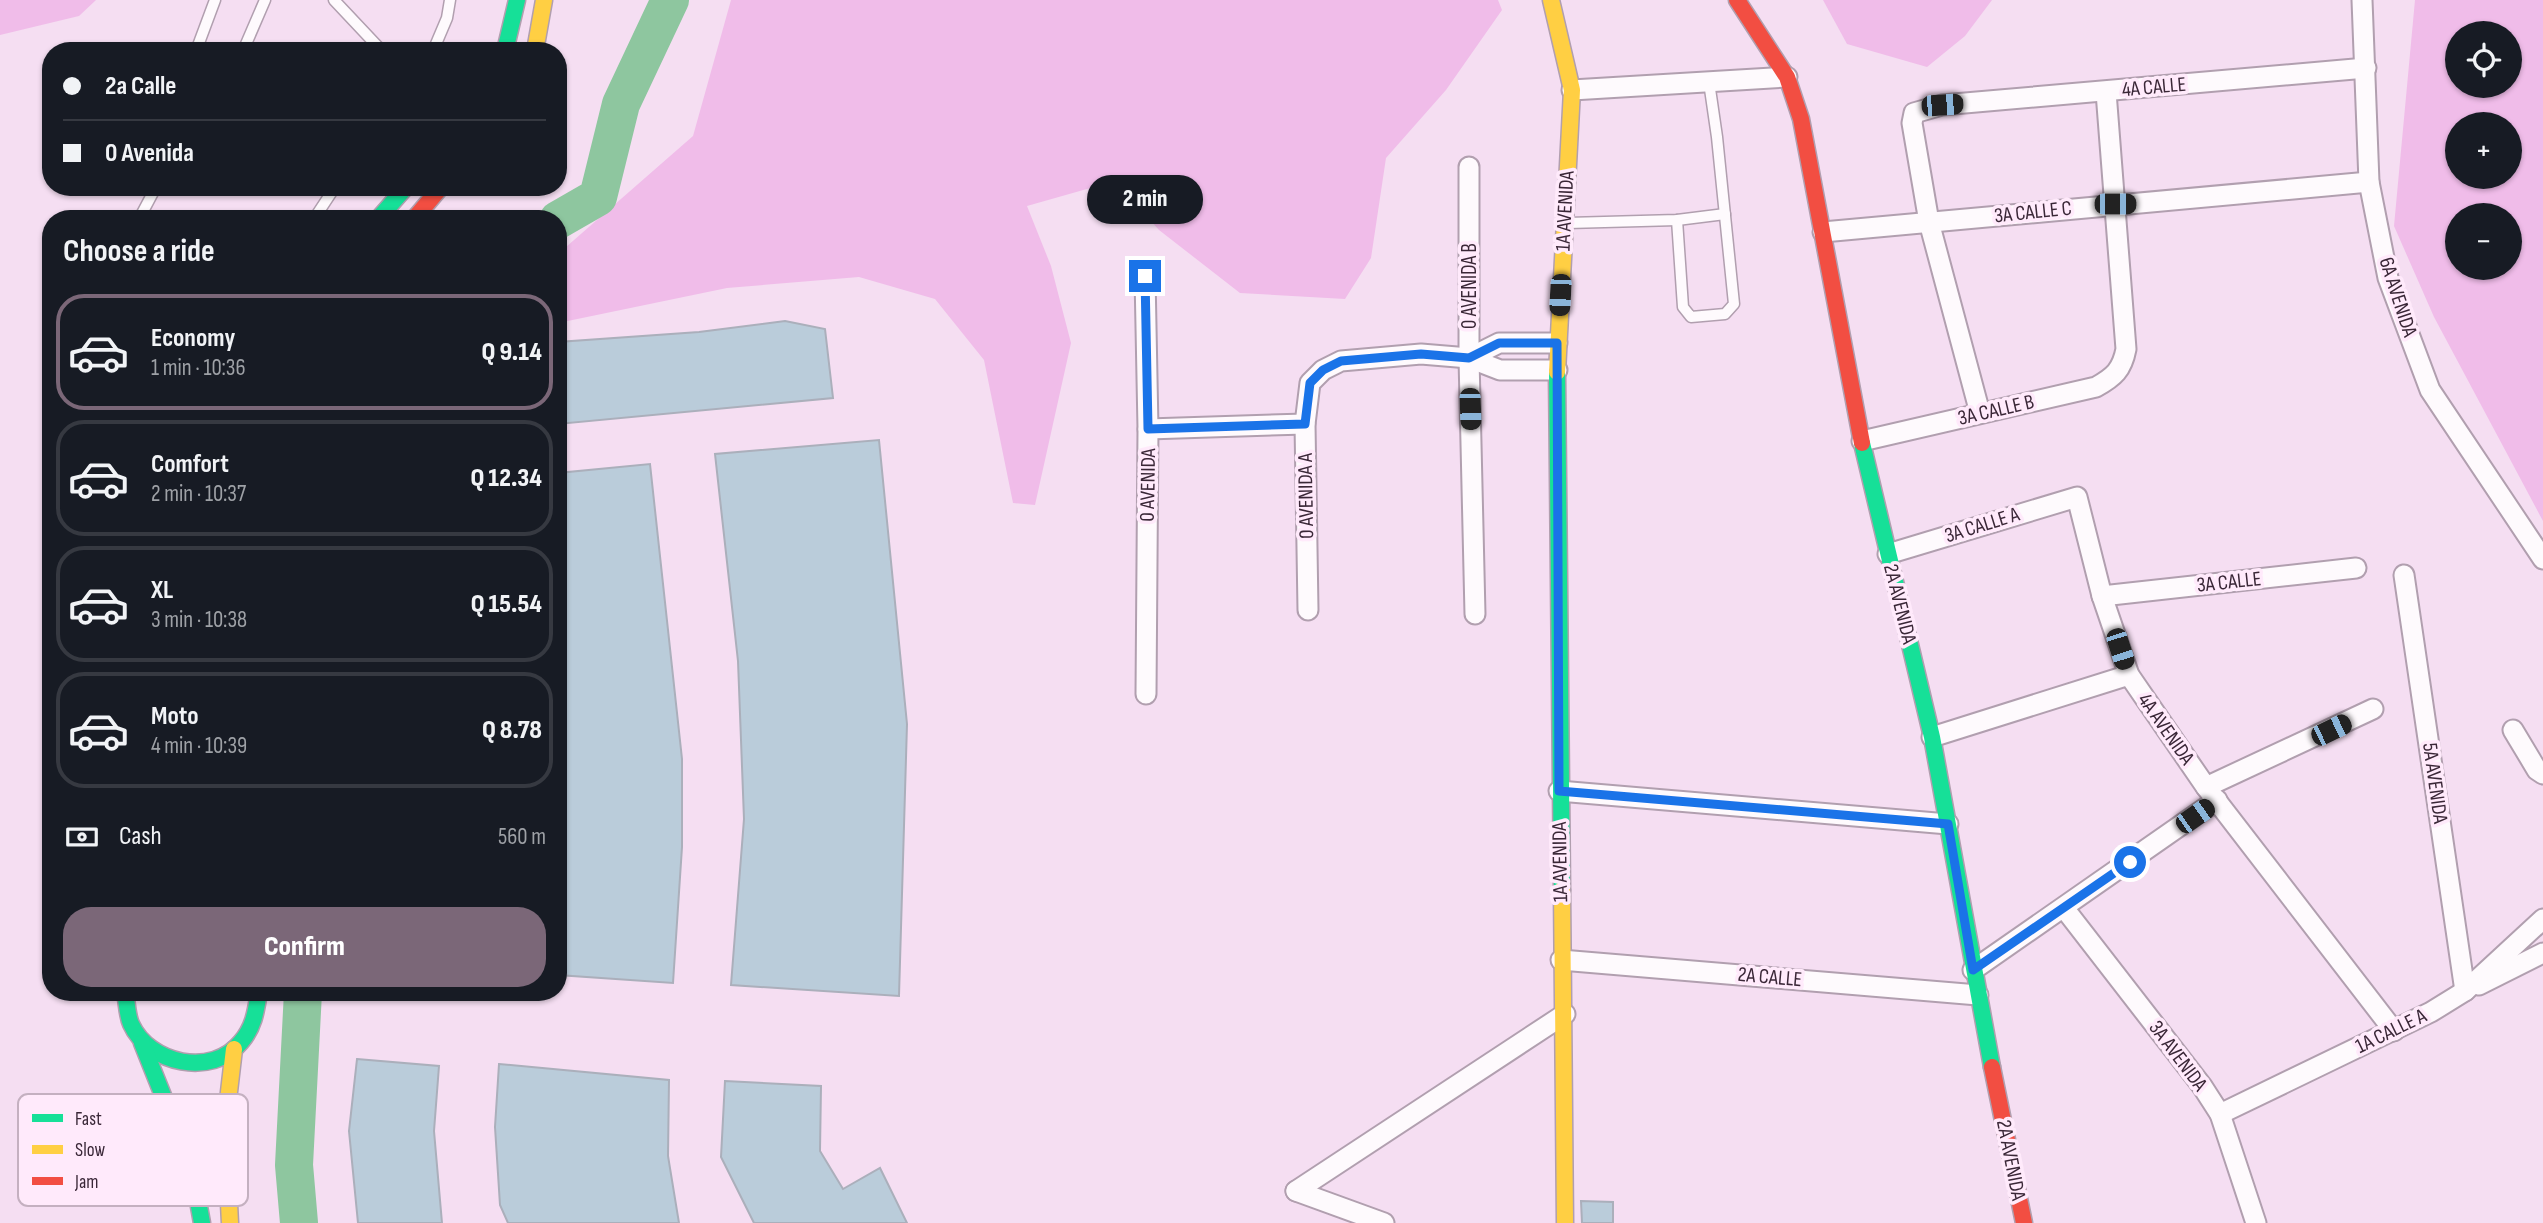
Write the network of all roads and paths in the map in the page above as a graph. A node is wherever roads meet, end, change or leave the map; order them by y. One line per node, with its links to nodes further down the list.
1 (215, 0): 10 (lane)
2 (265, 0): 11 (lane)
3 (334, 0): 12 (lane)
4 (450, 0): 13 (lane)
5 (517, 0): 14 (street)
6 (544, 0): 15 (street)
7 (1550, 0): 19 (street, 1A AVENIDA)
8 (1737, 0): 17 (street, 2A AVENIDA)
9 (2362, 0): 16 (street, 6A AVENIDA)
10 (199, 42)
11 (247, 42)
12 (374, 42)
13 (437, 42)
14 (507, 42)
15 (537, 42)
16 (2365, 68): 20 (street, 4A CALLE); 22 (street, 6A AVENIDA)
17 (1787, 78): 18 (street); 32 (street, 2A AVENIDA)
18 (1709, 82): 19 (street); 28 (lane)
19 (1572, 90): 31 (street, 1A AVENIDA)
20 (2106, 92): 25 (street); 30 (street, 4A CALLE)
21 (1469, 167): 35 (street, 0 AVENIDA B)
22 (2369, 182): 25 (street, 3A CALLE C); 43 (street, 6A AVENIDA)
23 (398, 196): 26 (street)
24 (433, 196): 27 (street)
25 (2115, 204): 30 (street, 3A CALLE C); 37 (street, 3A CALLE B)
26 (386, 210)
27 (422, 210)
28 (1725, 214): 29 (lane); 29 (lane)
29 (1677, 220): 31 (lane)
30 (1929, 222): 32 (street, 3A CALLE C); 37 (street)
31 (1564, 223): 34 (street, 1A AVENIDA)
32 (1823, 232): 40 (street, 2A AVENIDA)
33 (1145, 276): 39 (street, 0 AVENIDA)
34 (1557, 343): 35 (street); 36 (street, 1A AVENIDA)
35 (1469, 358): 36 (street); 38 (street, 0 AVENIDA A); 48 (street, 0 AVENIDA B)
36 (1557, 370): 55 (street, 1A AVENIDA)
37 (1980, 413): 40 (street, 3A CALLE B)
38 (1305, 424): 39 (street); 47 (street, 0 AVENIDA A)
39 (1148, 429): 50 (street, 0 AVENIDA)
40 (1862, 441): 42 (street, 2A AVENIDA)
41 (2077, 497): 42 (street, 3A CALLE A); 46 (street, 4A AVENIDA)
42 (1888, 554): 53 (street, 2A AVENIDA)
43 (2543, 559)
44 (2356, 568): 46 (street, 3A CALLE)
45 (2404, 575): 63 (street, 5A AVENIDA)
46 (2102, 596): 49 (street, 4A AVENIDA)
47 (1308, 610)
48 (1475, 614)
49 (2129, 675): 53 (street); 56 (street, 4A AVENIDA)
50 (1146, 694)
51 (2373, 709): 56 (street)
52 (2513, 730): 54 (street)
53 (1932, 737): 57 (street, 2A AVENIDA)
54 (2543, 774)
55 (1559, 791): 57 (street); 61 (street, 1A AVENIDA)
56 (2212, 793): 58 (street); 68 (street, 4A AVENIDA)
57 (1948, 824): 62 (street, 2A AVENIDA)
58 (2064, 908): 62 (street); 73 (street, 3A AVENIDA)
59 (2543, 919): 63 (street, 1A CALLE A)
60 (2543, 953): 63 (street)
61 (1562, 960): 64 (street, 2A CALLE); 67 (street, 1A AVENIDA)
62 (1973, 970): 64 (street, 2A AVENIDA)
63 (2465, 991): 68 (street, 1A CALLE A)
64 (1978, 995): 76 (street, 2A AVENIDA)
65 (127, 1001): 69 (street)
66 (258, 1001): 70 (street)
67 (1564, 1014): 74 (street); 75 (street, 1A AVENIDA)
68 (2394, 1031): 73 (street, 1A CALLE A)
69 (142, 1042): 70 (street); 71 (street)
70 (234, 1049): 72 (street)
71 (163, 1094)
72 (229, 1094)
73 (2220, 1114): 77 (street, 3A AVENIDA)
74 (1384, 1223)
75 (1565, 1223)
76 (2024, 1223)
77 (2256, 1223)

